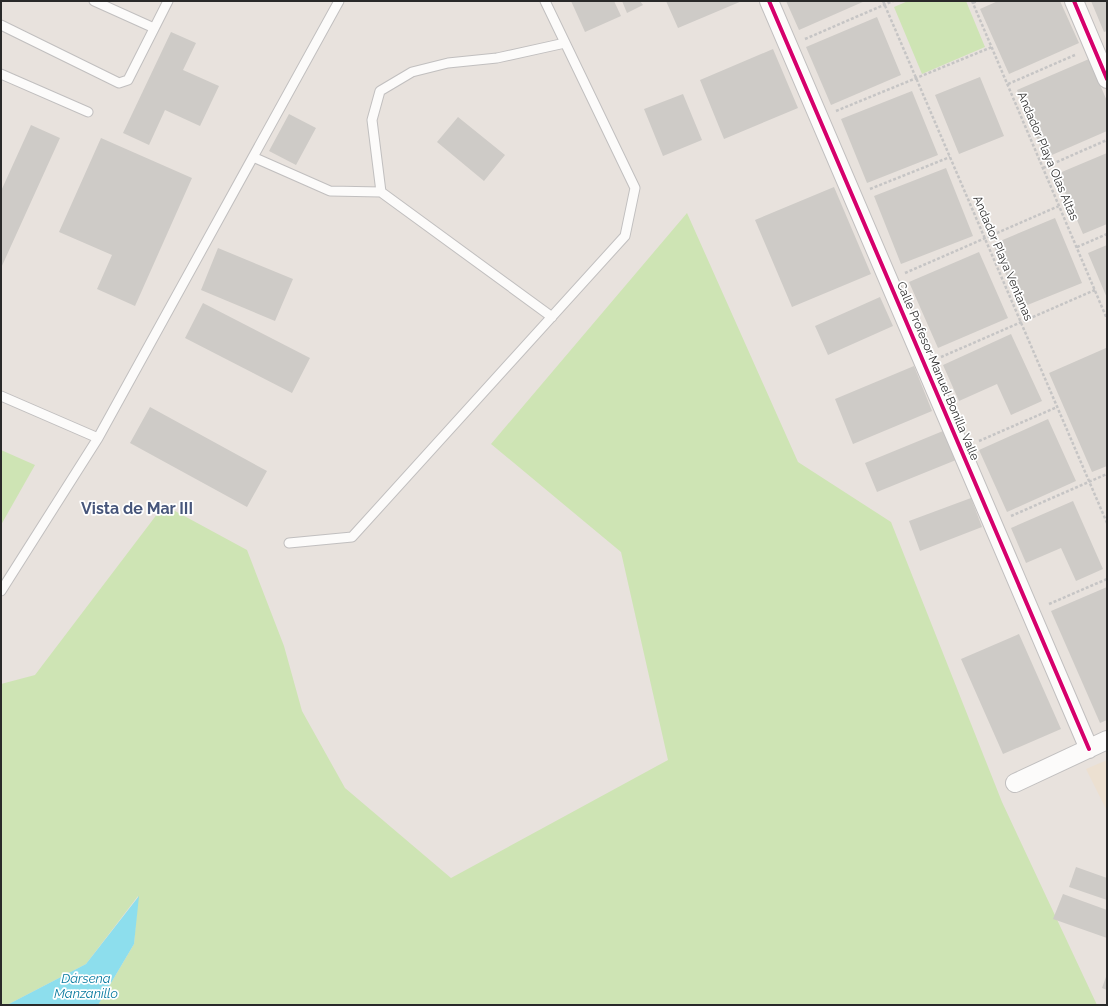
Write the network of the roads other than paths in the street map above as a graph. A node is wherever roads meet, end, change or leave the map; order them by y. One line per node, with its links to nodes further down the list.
1 (94, 1): 8 (lane)
2 (168, 1): 8 (lane)
3 (339, 1): 13 (lane)
4 (544, 1): 9 (lane)
5 (769, 1): 21 (street, Calle Profesor Manuel Bonilla Valle)
6 (1074, 1): 11 (street)
7 (1, 25): 8 (lane)
8 (154, 28)
9 (565, 43): 14 (lane); 15 (lane)
10 (1, 74): 12 (lane)
11 (1107, 79)
12 (88, 112)
13 (253, 157): 14 (lane); 17 (lane)
14 (381, 192): 15 (lane)
15 (552, 317): 18 (lane)
16 (1, 396): 17 (lane)
17 (98, 438): 19 (lane)
18 (289, 543)
19 (1, 591)
20 (1107, 740): 21 (street)
21 (1089, 749): 22 (street)
22 (1015, 783)

